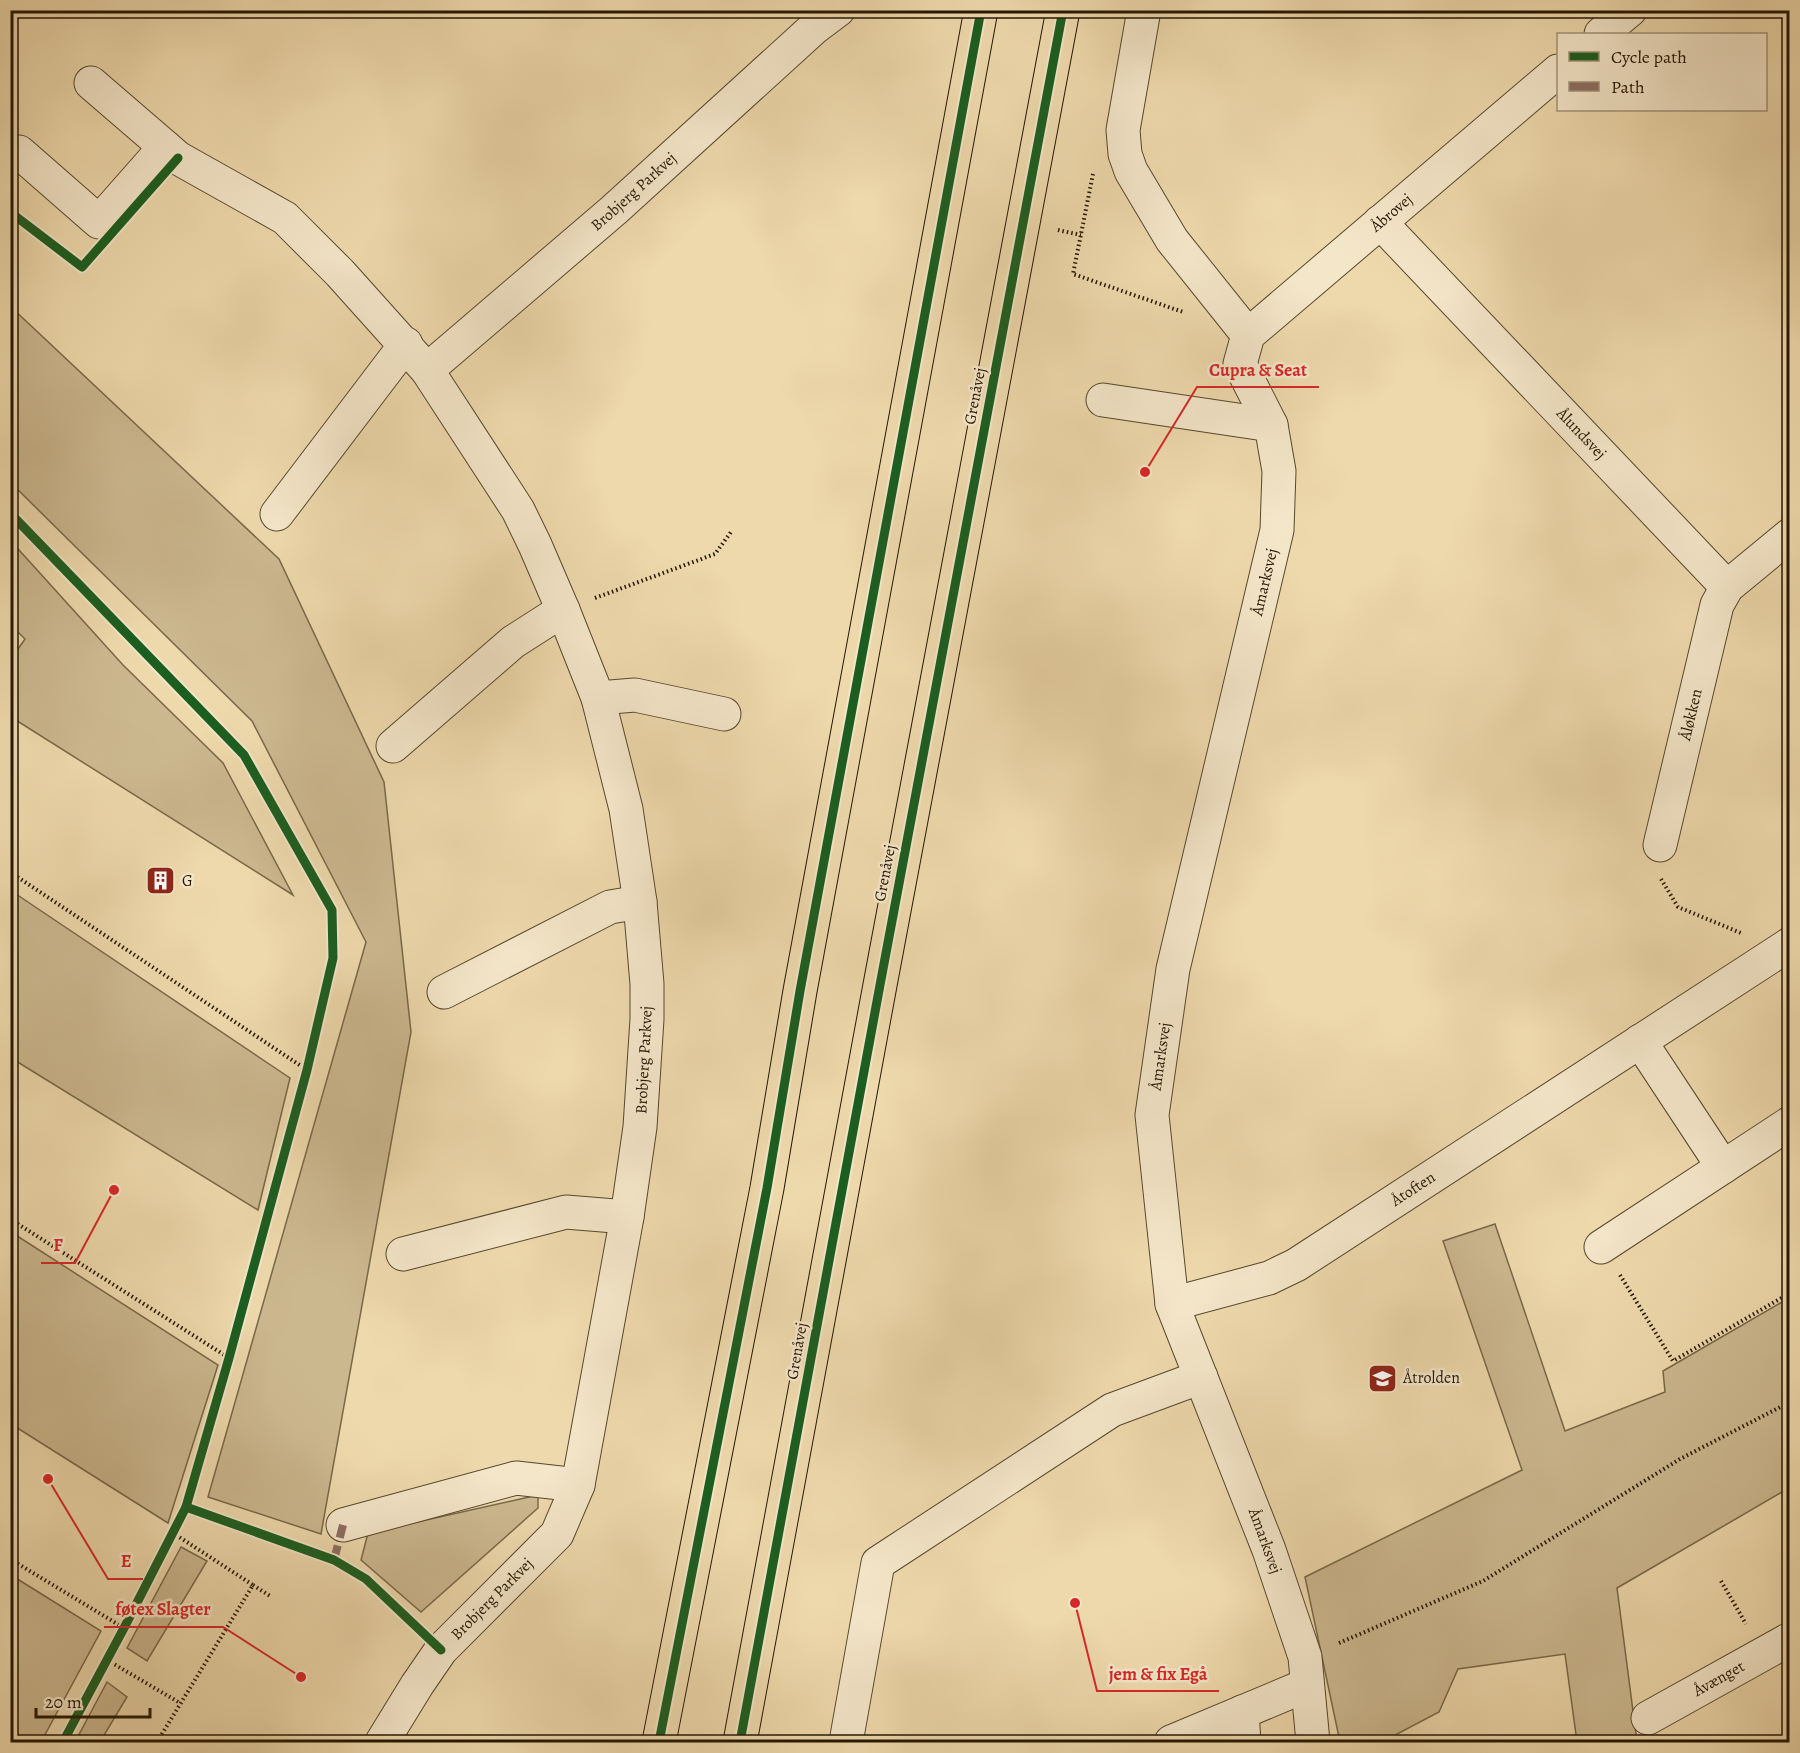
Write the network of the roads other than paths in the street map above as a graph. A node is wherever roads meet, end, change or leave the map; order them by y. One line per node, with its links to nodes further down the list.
1 (838, 10): 14 (street, Brobjerg Parkvej)
2 (981, 10): 43 (main road)
3 (1063, 10): 44 (main road, Grenåvej)
4 (1144, 10): 13 (street, Åmarksvej)
5 (1630, 10): 6 (street)
6 (1602, 33)
7 (1557, 72): 11 (street, Åbrovej)
8 (91, 82): 9 (street, Brobjerg Parkvej)
9 (165, 147): 10 (street); 12 (street, Brobjerg Parkvej)
10 (19, 152)
11 (1380, 222): 13 (street, Åbrovej); 19 (street, Ålundsvej)
12 (406, 344): 14 (street, Brobjerg Parkvej); 17 (street)
13 (1244, 350): 16 (street, Åmarksvej)
14 (427, 370): 20 (street, Brobjerg Parkvej)
15 (1102, 400): 16 (street)
16 (1271, 425): 34 (street, Åmarksvej)
17 (277, 513)
18 (1790, 535): 19 (street)
19 (1727, 587): 24 (street, Åløkken)
20 (563, 610): 21 (street, Brobjerg Parkvej); 23 (street)
21 (598, 698): 22 (street); 25 (street, Brobjerg Parkvej)
22 (724, 714)
23 (393, 746)
24 (1660, 845)
25 (640, 902): 27 (street); 31 (street, Brobjerg Parkvej)
26 (1777, 952): 28 (street, Åtoften)
27 (444, 992)
28 (1640, 1041): 30 (street); 34 (street, Åtoften)
29 (1790, 1123): 30 (street)
30 (1723, 1167): 32 (street)
31 (627, 1217): 33 (street); 36 (street, Brobjerg Parkvej)
32 (1601, 1247)
33 (403, 1254)
34 (1172, 1304): 35 (street, Åmarksvej)
35 (1201, 1377): 39 (street, Åmarksvej); 45 (street)
36 (578, 1485): 37 (street); 42 (street, Brobjerg Parkvej)
37 (343, 1525)
38 (1776, 1646): 40 (street, Åvænget)
39 (1306, 1671): 41 (street); 47 (street, Åmarksvej)
40 (1648, 1718)
41 (1243, 1727): 46 (street)
42 (382, 1743)
43 (659, 1743)
44 (740, 1743)
45 (846, 1743)
46 (1170, 1743)
47 (1313, 1743)

